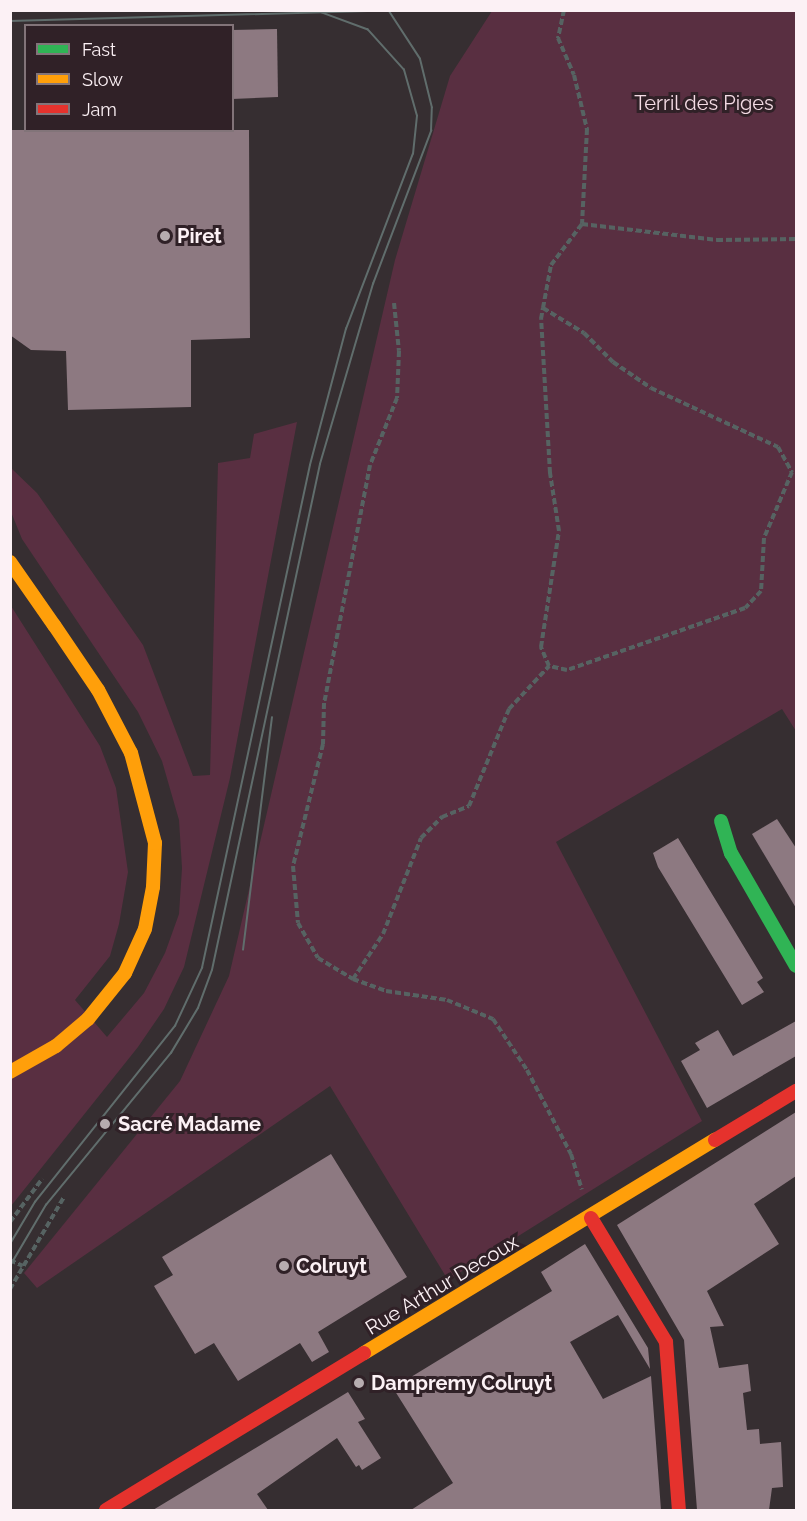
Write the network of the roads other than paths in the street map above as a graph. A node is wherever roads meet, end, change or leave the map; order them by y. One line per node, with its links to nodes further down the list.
1 (10, 562): 4 (main road)
2 (721, 821): 3 (main road)
3 (796, 966)
4 (10, 1072)
5 (796, 1091): 6 (main road, Rue Arthur Decoux)
6 (591, 1218): 7 (main road, Rue Arthur Decoux); 8 (main road)
7 (106, 1510)
8 (679, 1510)

